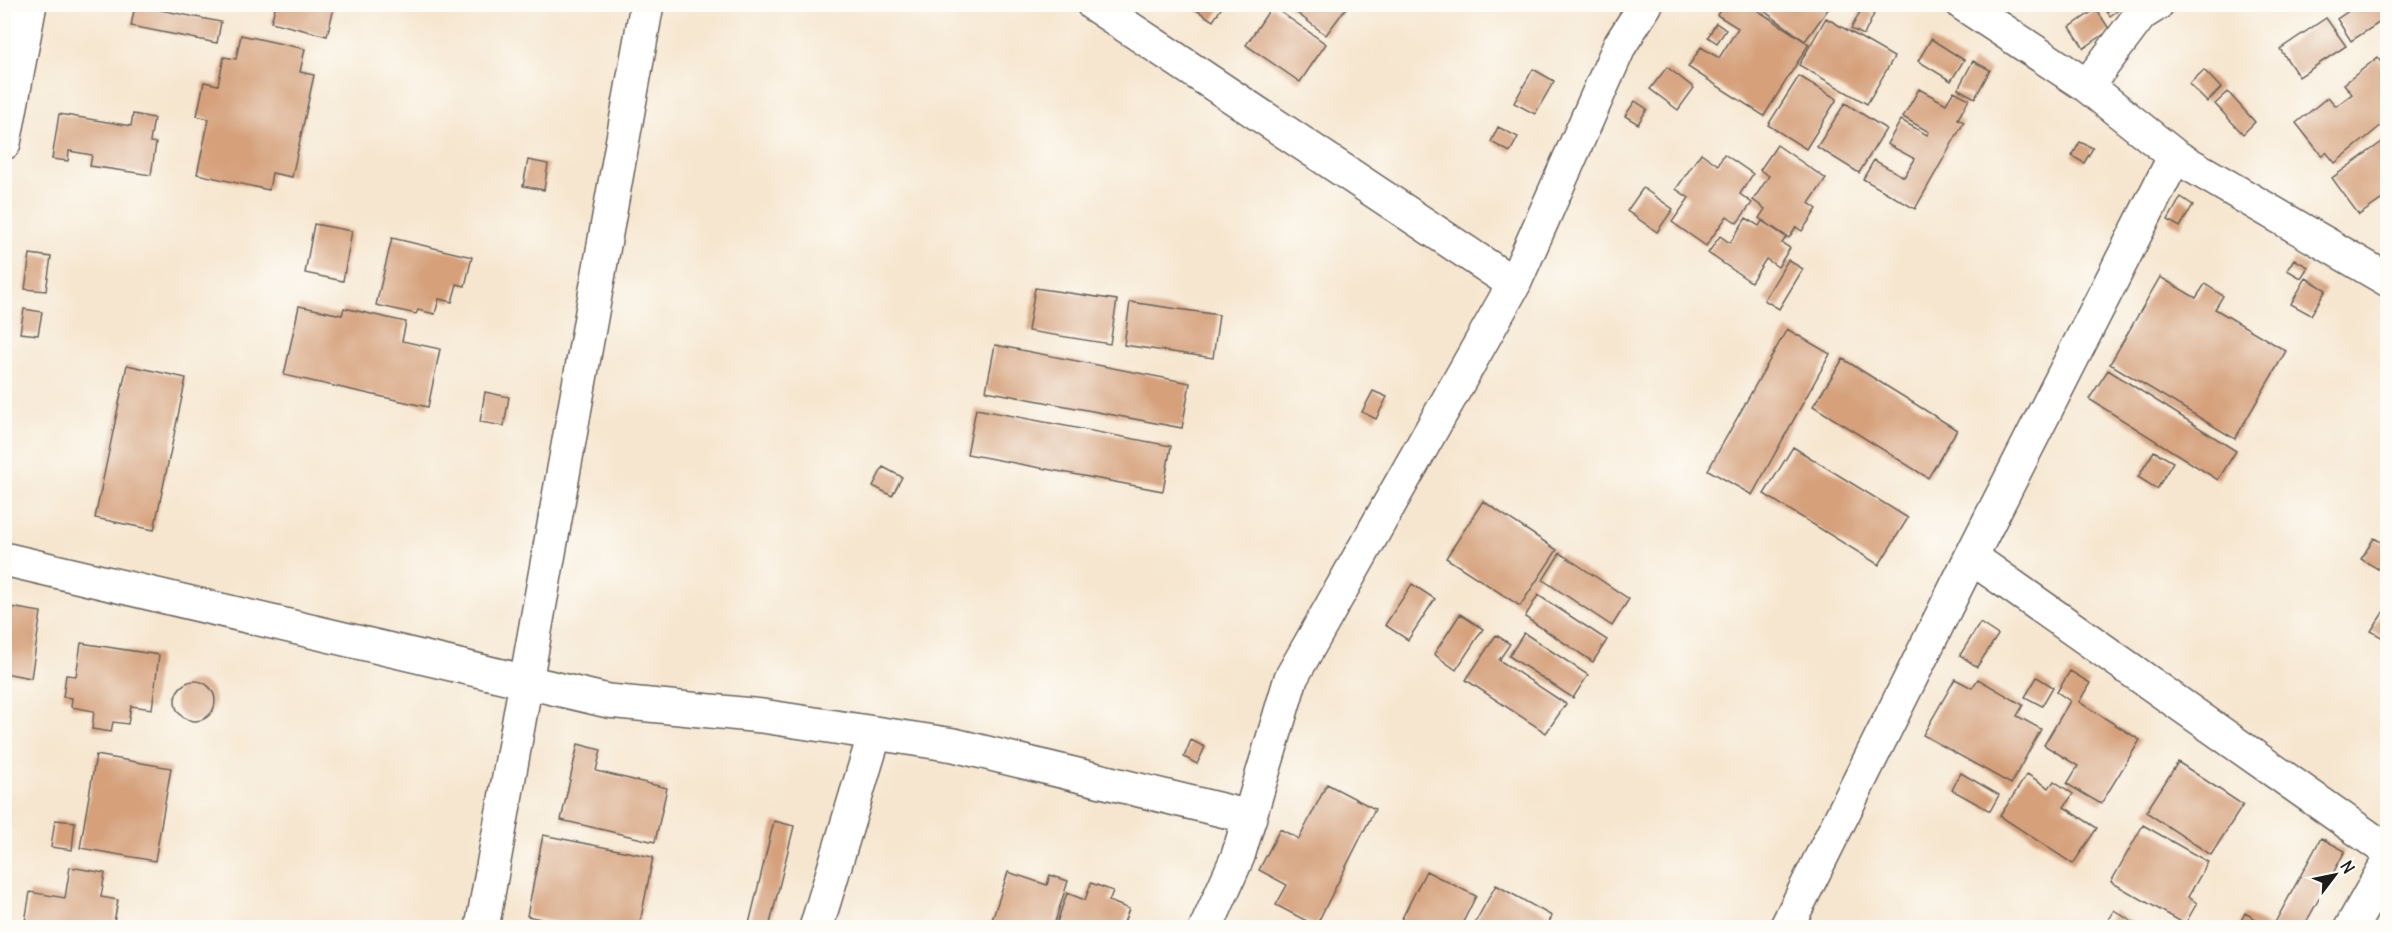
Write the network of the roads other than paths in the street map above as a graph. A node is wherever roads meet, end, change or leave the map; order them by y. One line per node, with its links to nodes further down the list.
1 (30, 4): 8 (street)
2 (647, 4): 14 (street)
3 (1094, 4): 11 (street)
4 (1646, 4): 11 (street)
5 (1963, 4): 7 (street)
6 (2157, 4): 7 (street)
7 (2087, 86): 9 (street)
8 (4, 143)
9 (2175, 156): 10 (street); 12 (street)
10 (2388, 280)
11 (1514, 284): 16 (street)
12 (1971, 557): 17 (street); 22 (street)
13 (4, 560): 14 (street)
14 (526, 682): 15 (street); 19 (street)
15 (875, 733): 16 (street); 20 (street)
16 (1250, 817): 21 (street)
17 (2388, 851)
18 (2388, 862): 23 (street)
19 (482, 927)
20 (816, 927)
21 (1206, 927)
22 (1786, 927)
23 (2351, 927)

